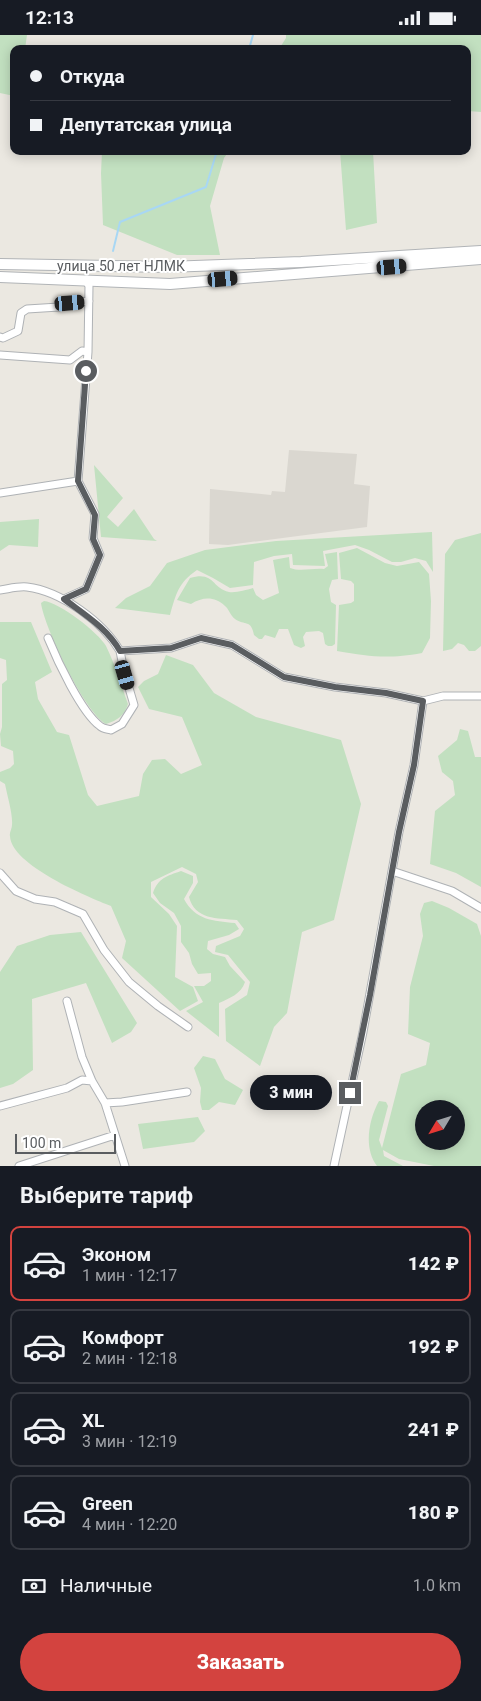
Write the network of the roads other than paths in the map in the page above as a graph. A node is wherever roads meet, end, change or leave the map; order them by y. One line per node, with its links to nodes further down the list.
1 (481, 251): 3 (main road, улица 50 лет НЛМК)
2 (481, 259): 5 (main road, улица 50 лет НЛМК)
3 (0, 264)
4 (0, 277): 5 (main road, улица 50 лет НЛМК)
5 (86, 281): 6 (street)
6 (89, 301): 7 (street); 8 (street)
7 (0, 337)
8 (88, 352): 9 (street); 10 (street)
9 (0, 355)
10 (78, 481): 11 (street); 13 (street)
11 (0, 493)
12 (0, 590): 13 (street)
13 (64, 599): 15 (street)
14 (48, 638): 15 (street)
15 (120, 651): 17 (street)
16 (481, 696): 17 (street)
17 (423, 701): 18 (street)
18 (392, 871): 20 (street); 30 (street)
19 (0, 873): 22 (street)
20 (481, 908)
21 (67, 1001): 23 (street)
22 (188, 1027)
23 (92, 1081): 25 (street); 26 (street)
24 (187, 1092): 25 (street)
25 (105, 1103): 27 (street)
26 (0, 1106)
27 (115, 1135): 28 (street); 29 (street)
28 (19, 1166)
29 (124, 1166)
30 (334, 1166)

